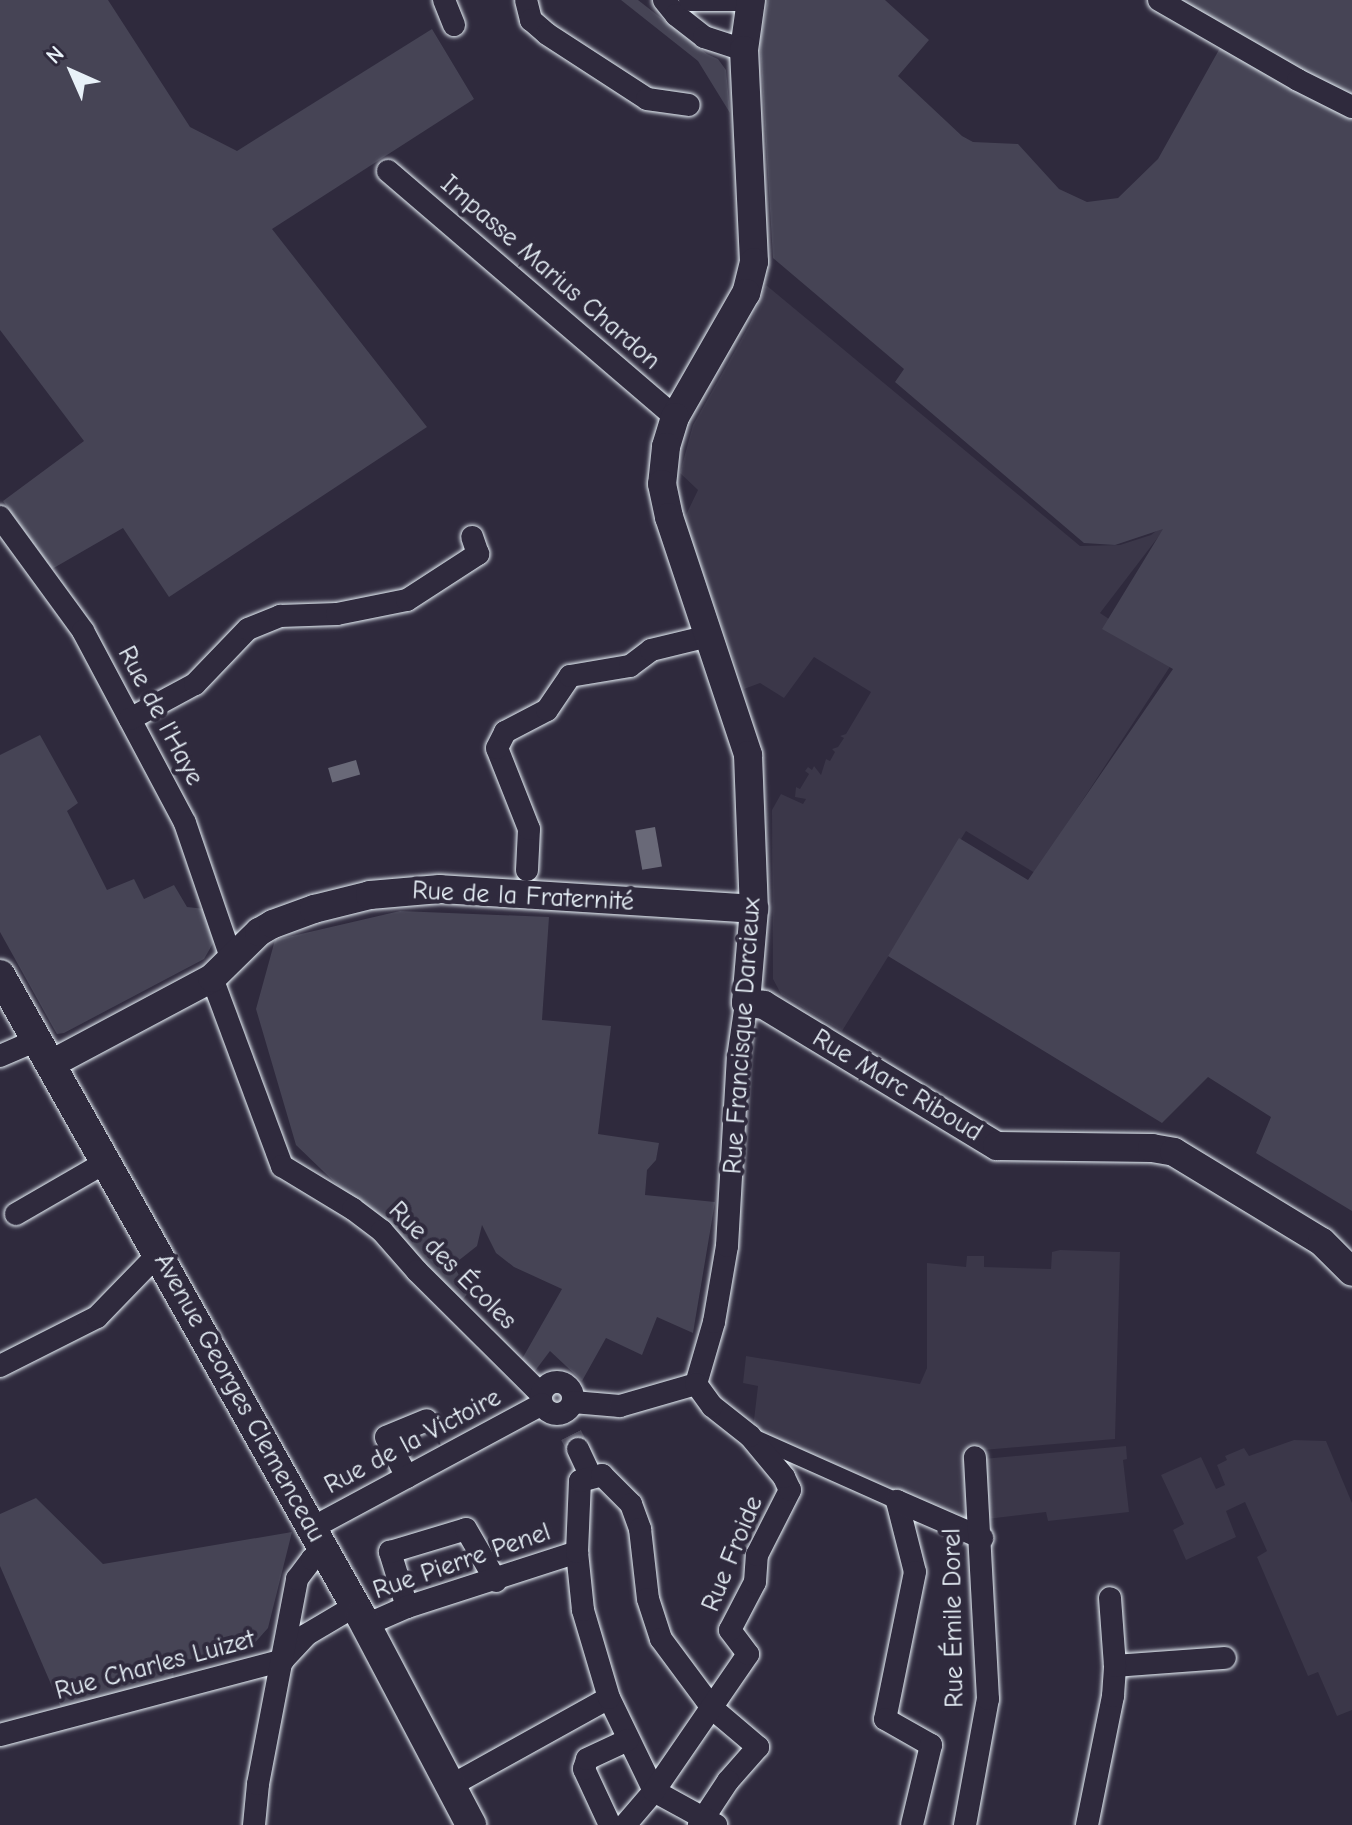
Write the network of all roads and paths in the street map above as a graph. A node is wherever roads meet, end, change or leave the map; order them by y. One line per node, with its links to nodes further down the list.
1 (444, 0): 7 (street)
2 (526, 0): 9 (street)
3 (664, 0): 8 (street)
4 (690, 0): 5 (street)
5 (749, 0): 8 (street, Rue Francisque Darcieux)
6 (1159, 0): 10 (street)
7 (454, 25)
8 (744, 50): 12 (street, Rue Francisque Darcieux)
9 (689, 105)
10 (1352, 107)
11 (388, 171): 12 (street, Impasse Marius Chardon)
12 (675, 417): 15 (street, Rue Francisque Darcieux)
13 (0, 517): 16 (street, Rue de l'Haye)
14 (472, 537): 16 (street)
15 (709, 636): 17 (street); 18 (street, Rue Francisque Darcieux)
16 (130, 719): 19 (street, Rue de l'Haye)
17 (527, 870)
18 (754, 909): 19 (street, Rue de la Fraternité); 21 (street, Rue Francisque Darcieux)
19 (222, 969): 22 (street, Rue de la Fraternité); 30 (street, Rue des Écoles)
20 (0, 975): 22 (main road, Avenue Georges Clemenceau)
21 (746, 1003): 27 (street, Rue Marc Riboud); 29 (street, Rue Francisque Darcieux)
22 (44, 1052): 23 (street); 24 (main road, Avenue Georges Clemenceau)
23 (0, 1056)
24 (106, 1162): 25 (street); 26 (main road, Avenue Georges Clemenceau)
25 (16, 1214)
26 (158, 1254): 28 (street); 38 (main road, Avenue Georges Clemenceau)
27 (1352, 1272)
28 (0, 1366)
29 (696, 1384): 30 (street); 32 (street)
30 (561, 1416): 34 (street); 35 (street, Rue de la Victoire)
31 (427, 1420): 35 (street)
32 (750, 1436): 36 (street); 48 (street, Rue Froide)
33 (975, 1457): 37 (street, Rue Émile Dorel)
34 (597, 1476): 39 (street); 48 (street)
35 (407, 1477): 38 (street, Rue de la Victoire)
36 (897, 1501): 37 (street); 58 (street)
37 (982, 1538): 59 (street, Rue Émile Dorel)
38 (318, 1540): 43 (main road, Avenue Georges Clemenceau); 45 (street, Rue de la Victoire)
39 (577, 1552): 40 (street, Rue Pierre Penel); 47 (street)
40 (496, 1581): 42 (street, Rue Pierre Penel); 42 (street)
41 (1110, 1598): 46 (street)
42 (407, 1607): 43 (street, Rue Pierre Penel)
43 (360, 1616): 45 (street, Rue Charles Luizet); 51 (main road, Avenue Georges Clemenceau)
44 (1225, 1658): 46 (street)
45 (283, 1660): 49 (street, Rue Charles Luizet); 54 (street, Rue de la Victoire)
46 (1115, 1666): 60 (street)
47 (609, 1698): 50 (street); 51 (street)
48 (713, 1709): 52 (street); 53 (street)
49 (0, 1735)
50 (628, 1740): 52 (street); 56 (street)
51 (452, 1785): 55 (main road, Avenue Georges Clemenceau)
52 (654, 1791): 53 (street); 57 (street)
53 (706, 1823)
54 (254, 1825)
55 (471, 1825)
56 (610, 1825)
57 (625, 1825)
58 (912, 1825)
59 (965, 1825)
60 (1087, 1825)

